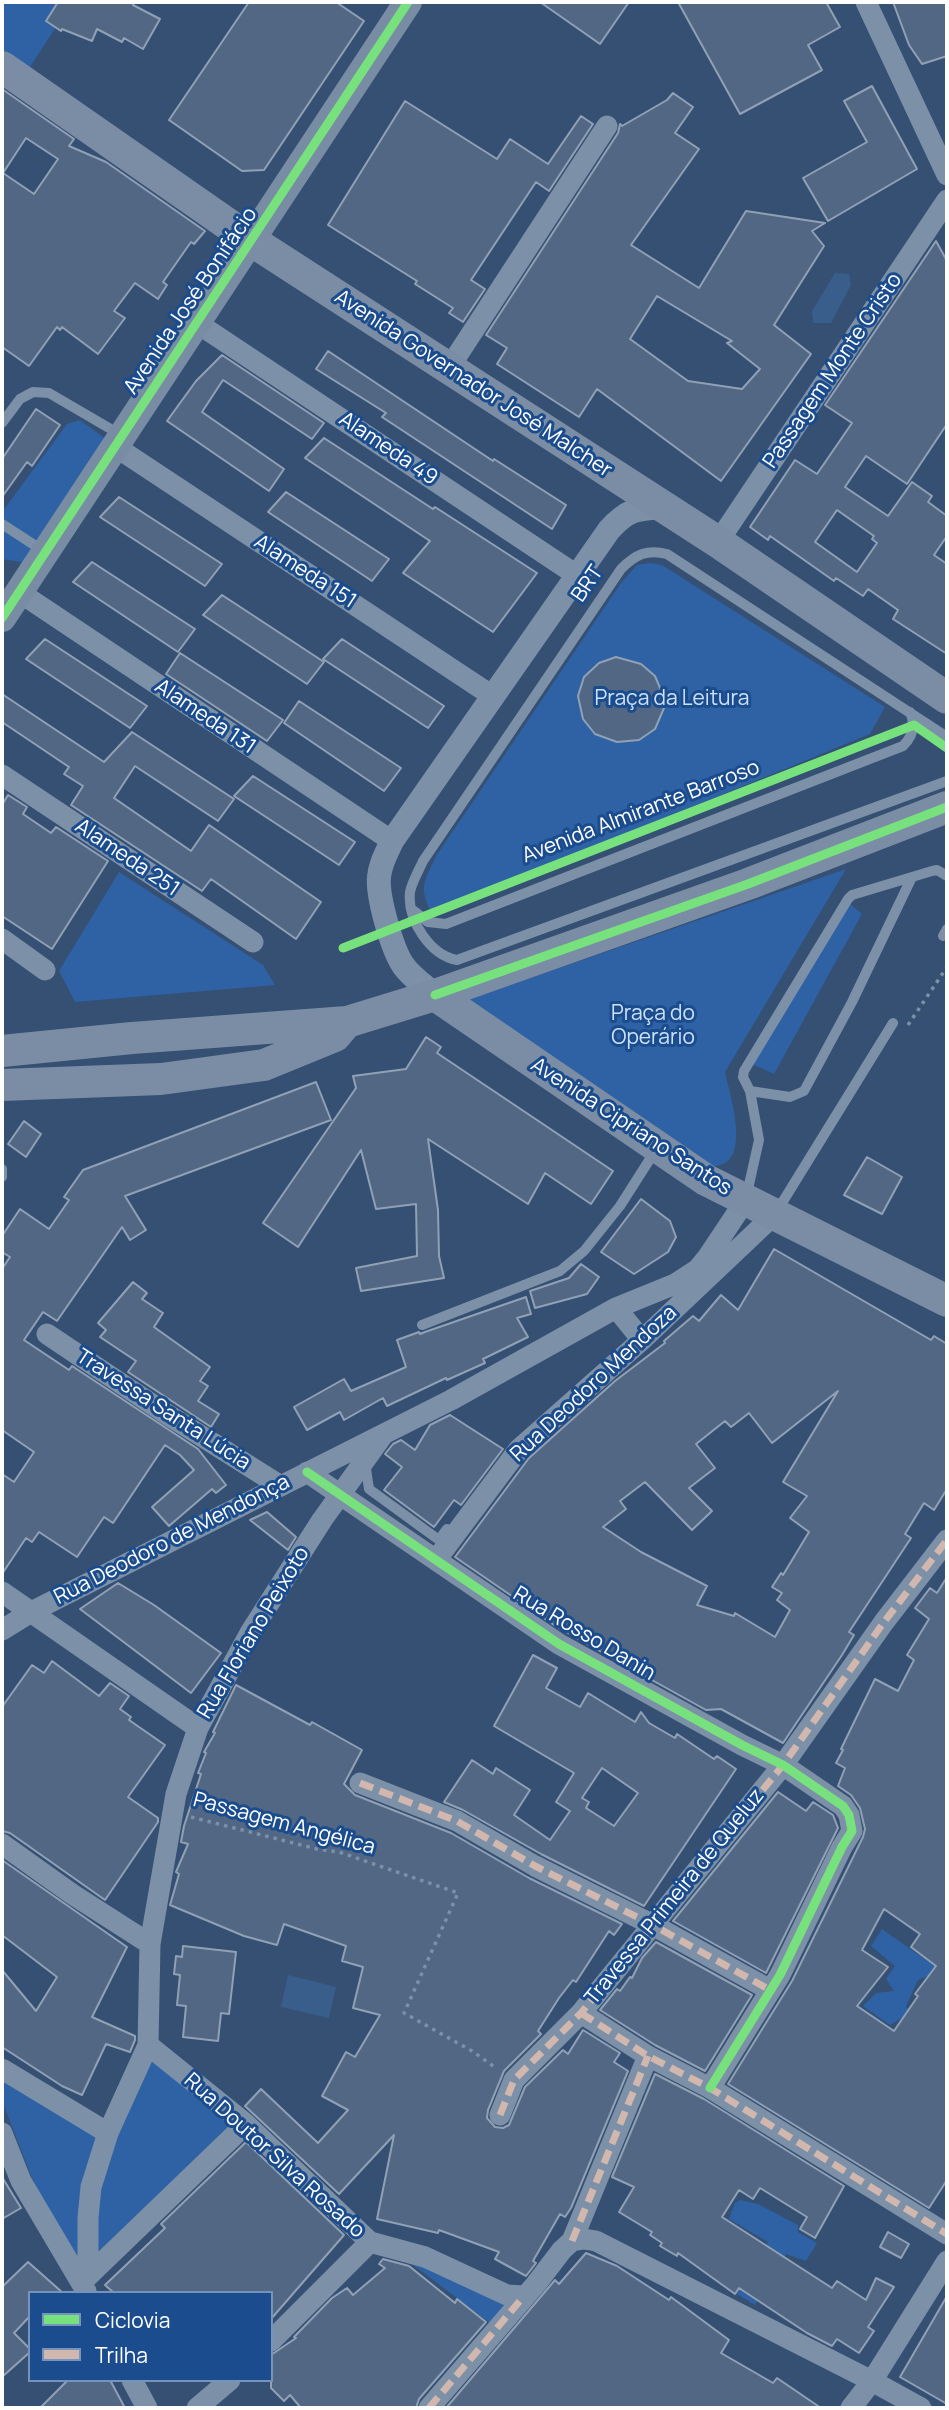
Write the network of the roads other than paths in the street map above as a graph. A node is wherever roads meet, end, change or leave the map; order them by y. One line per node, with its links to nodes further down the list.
1 (408, 2): 7 (main road, Avenida José Bonifácio)
2 (866, 2): 5 (street)
3 (2, 67): 7 (main road, Avenida Governador José Malcher)
4 (607, 126): 9 (street)
5 (947, 175)
6 (947, 200): 14 (street, Passagem Monte Cristo)
7 (252, 241): 8 (main road, Avenida José Bonifácio); 9 (main road, Avenida Governador José Malcher)
8 (197, 323): 11 (main road, Avenida José Bonifácio); 16 (street, Alameda 49)
9 (449, 368): 12 (main road, Avenida Governador José Malcher)
10 (2, 423): 11 (lane)
11 (119, 442): 15 (main road, Avenida José Bonifácio); 19 (street, Alameda 151)
12 (663, 507): 14 (main road, Avenida Governador José Malcher); 16 (street)
13 (2, 524): 15 (lane)
14 (718, 542): 20 (main road, Avenida Governador José Malcher)
15 (45, 552): 17 (main road, Avenida José Bonifácio)
16 (578, 576): 19 (street)
17 (19, 592): 18 (main road, Avenida José Bonifácio); 26 (street, Alameda 131)
18 (2, 618)
19 (494, 696): 26 (street)
20 (947, 698)
21 (910, 712): 22 (lane, BRT); 29 (lane); 29 (lane, BRT)
22 (947, 737)
23 (2, 775): 31 (street, Alameda 251)
24 (947, 781): 29 (lane)
25 (947, 807): 33 (main road)
26 (392, 841): 33 (street)
27 (947, 876): 28 (lane)
28 (912, 877): 38 (lane); 38 (lane)
29 (413, 909)
30 (2, 939): 32 (street)
31 (253, 942)
32 (46, 970)
33 (435, 995): 34 (main road); 39 (main road, Avenida Cipriano Santos)
34 (347, 1022): 36 (main road); 37 (main road)
35 (893, 1023): 43 (lane)
36 (2, 1051)
37 (2, 1085)
38 (750, 1091): 42 (lane)
39 (657, 1148): 42 (main road, Avenida Cipriano Santos); 46 (lane)
40 (2, 1168): 41 (lane)
41 (2, 1177)
42 (745, 1201): 43 (main road, Avenida Cipriano Santos); 45 (street, Rua Floriano Peixoto)
43 (775, 1213): 44 (main road, Avenida Cipriano Santos); 48 (street, Rua Deodoro Mendoza)
44 (947, 1301)
45 (617, 1308): 48 (street); 49 (street, Rua Floriano Peixoto)
46 (422, 1325)
47 (47, 1334): 53 (street, Travessa Santa Lúcia)
48 (642, 1340): 56 (street, Rua Deodoro Mendoza)
49 (383, 1435): 51 (street, Rua Floriano Peixoto); 52 (street, Rua Deodoro de Mendonça)
50 (510, 1449): 51 (lane)
51 (365, 1462): 54 (street, Rua Floriano Peixoto)
52 (307, 1472): 53 (street, Rua Deodoro de Mendonça); 54 (street, Rua Rosso Danin)
53 (279, 1485): 58 (street, Rua Deodoro de Mendonça)
54 (339, 1495): 56 (street, Rua Rosso Danin); 60 (street, Rua Floriano Peixoto)
55 (947, 1540): 61 (street, Travessa Primeira de Queluz)
56 (436, 1560): 61 (street, Rua Rosso Danin)
57 (2, 1592): 58 (street)
58 (31, 1612): 59 (street, Rua Deodoro de Mendonça); 60 (street)
59 (2, 1630)
60 (198, 1728): 65 (street, Rua Floriano Peixoto)
61 (783, 1765): 64 (street, Travessa Primeira de Queluz); 66 (street, Rua Rosso Danin)
62 (360, 1783): 64 (street)
63 (2, 1844): 65 (street)
64 (651, 1924): 66 (street); 67 (street, Travessa Primeira de Queluz)
65 (150, 1944): 68 (street, Rua Floriano Peixoto)
66 (770, 1990): 71 (street)
67 (581, 2014): 69 (street); 72 (street, Travessa Primeira de Queluz)
68 (148, 2045): 73 (street, Rua Doutor Silva Rosado); 75 (street, Rua Floriano Peixoto)
69 (648, 2056): 71 (street); 77 (street)
70 (2, 2069): 75 (street)
71 (710, 2088): 76 (street)
72 (500, 2115)
73 (246, 2124): 78 (street, Rua Doutor Silva Rosado); 80 (street)
74 (2, 2133): 80 (street)
75 (108, 2133): 80 (street, Rua Floriano Peixoto)
76 (947, 2234)
77 (572, 2241): 81 (street); 83 (street)
78 (369, 2242): 81 (street, Rua Doutor Silva Rosado); 82 (street)
79 (947, 2261): 83 (street)
80 (85, 2284)
81 (524, 2296): 88 (street)
82 (273, 2338)
83 (872, 2381): 89 (street); 90 (street); 91 (street)
84 (133, 2382): 86 (street)
85 (228, 2382): 87 (street)
86 (147, 2408)
87 (197, 2408)
88 (429, 2408)
89 (850, 2408)
90 (860, 2408)
91 (921, 2408)

